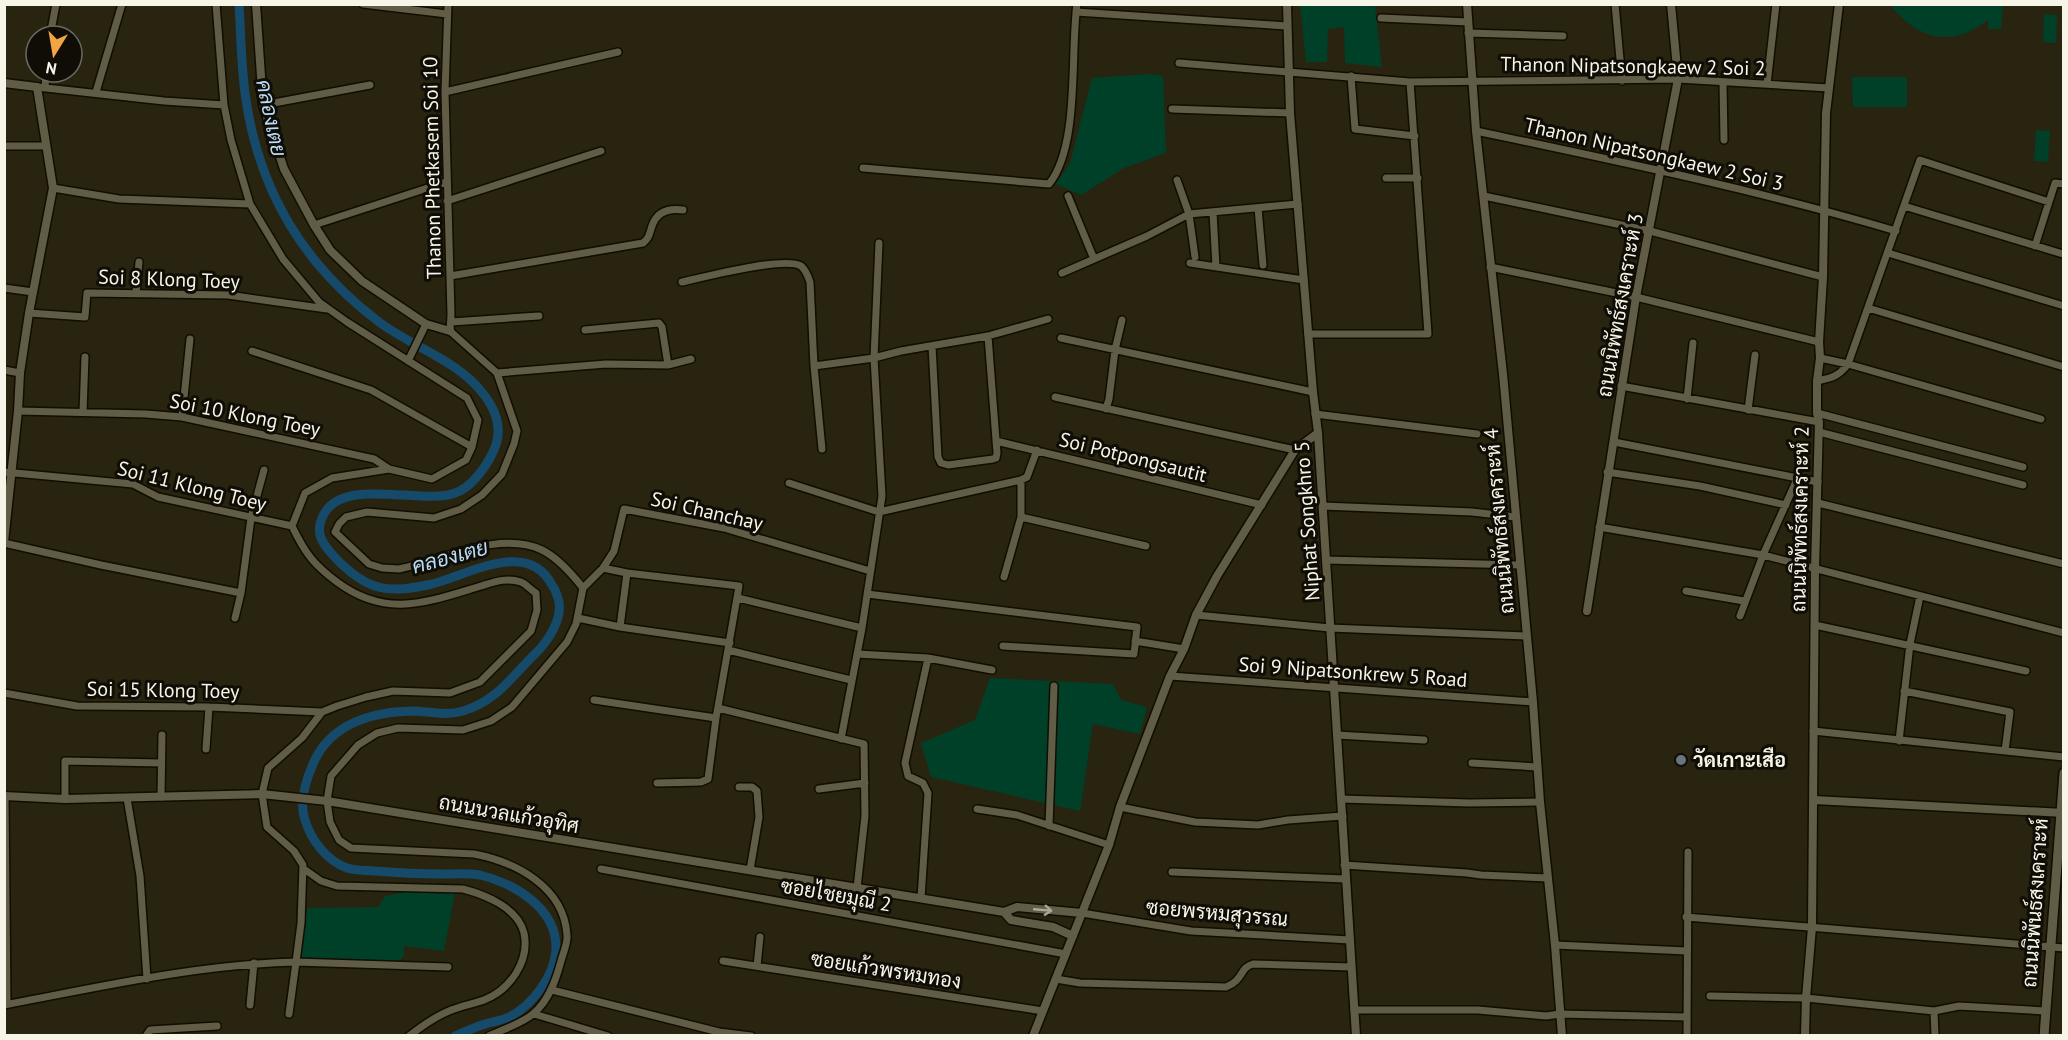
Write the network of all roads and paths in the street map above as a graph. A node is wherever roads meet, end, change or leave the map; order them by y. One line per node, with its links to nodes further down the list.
1 (56, 4): 17 (street)
2 (122, 4): 36 (street)
3 (216, 4): 38 (street)
4 (256, 4): 39 (street)
5 (363, 4): 14 (street)
6 (448, 4): 14 (street, Thanon Phetkasem Soi 10)
7 (1287, 4): 18 (street, Niphat Songkhro 5)
8 (1467, 4): 16 (street, ถนนนิพัทธ์สงเคราะห์ 4)
9 (1615, 4): 27 (street)
10 (1671, 4): 25 (street, ถนนนิพัทธ์สงเคราะห์ 3)
11 (1776, 4): 32 (street)
12 (1839, 4): 35 (street, ถนนนิพัทธ์สงเคราะห์ 2)
13 (1076, 8): 18 (street); 48 (street)
14 (447, 14): 37 (street, Thanon Phetkasem Soi 10)
15 (1381, 18): 16 (street)
16 (1468, 22): 19 (street, ถนนนิพัทธ์สงเคราะห์ 4)
17 (52, 24)
18 (1287, 26): 23 (street, Niphat Songkhro 5)
19 (1468, 33): 20 (street); 26 (street, ถนนนิพัทธ์สงเคราะห์ 4)
20 (1563, 36)
21 (618, 52): 37 (street)
22 (1179, 63): 23 (street, Thanon Nipatsongkaew 2 Soi 2)
23 (1289, 72): 24 (street, Thanon Nipatsongkaew 2 Soi 2); 41 (street, Niphat Songkhro 5)
24 (1351, 76): 28 (street, Thanon Nipatsongkaew 2 Soi 2); 43 (street)
25 (1678, 79): 27 (street, Thanon Nipatsongkaew 2 Soi 2); 30 (street, Thanon Nipatsongkaew 2 Soi 2); 49 (street, ถนนนิพัทธ์สงเคราะห์ 3)
26 (1472, 80): 27 (street, Thanon Nipatsongkaew 2 Soi 2); 28 (street, Thanon Nipatsongkaew 2 Soi 2); 42 (street, ถนนนิพัทธ์สงเคราะห์ 4)
27 (1622, 81)
28 (1410, 82): 43 (street)
29 (4, 83): 34 (street)
30 (1723, 83): 32 (street, Thanon Nipatsongkaew 2 Soi 2); 44 (street)
31 (42, 84): 34 (street)
32 (1767, 84): 35 (street, Thanon Nipatsongkaew 2 Soi 2)
33 (370, 85): 39 (street)
34 (41, 88): 36 (street); 46 (street)
35 (1829, 88): 65 (street, ถนนนิพัทธ์สงเคราะห์ 2)
36 (96, 92): 38 (street)
37 (445, 92): 53 (street, Thanon Phetkasem Soi 10)
38 (224, 105): 60 (street)
39 (263, 105): 68 (street)
40 (1172, 109): 41 (street)
41 (1290, 113): 61 (street, Niphat Songkhro 5)
42 (1476, 131): 49 (street, Thanon Nipatsongkaew 2 Soi 3); 57 (street, ถนนนิพัทธ์สงเคราะห์ 4)
43 (1414, 136): 51 (street)
44 (1724, 140)
45 (4, 146): 46 (street)
46 (46, 146): 55 (street)
47 (601, 151): 58 (street)
48 (863, 168)
49 (1661, 171): 65 (street, Thanon Nipatsongkaew 2 Soi 3); 69 (street, ถนนนิพัทธ์สงเคราะห์ 3)
50 (1386, 178): 51 (street)
51 (1418, 178): 101 (street)
52 (1177, 180): 67 (street)
53 (446, 182): 58 (street, Thanon Phetkasem Soi 10); 68 (street)
54 (2064, 184): 59 (street)
55 (53, 188): 60 (street); 88 (street)
56 (1068, 196): 76 (street)
57 (1484, 196): 69 (street); 81 (street, ถนนนิพัทธ์สงเคราะห์ 4)
58 (447, 201): 83 (street, Thanon Phetkasem Soi 10)
59 (2049, 202): 62 (street); 72 (street)
60 (250, 204): 93 (street)
61 (1298, 204): 63 (street); 85 (street, Niphat Songkhro 5)
62 (1904, 206): 70 (street); 72 (street)
63 (1258, 208): 66 (street); 79 (street)
64 (683, 210): 83 (street)
65 (1824, 210): 70 (street, Thanon Nipatsongkaew 2 Soi 3); 84 (street, ถนนนิพัทธ์สงเคราะห์ 2)
66 (1213, 212): 67 (street); 80 (street)
67 (1189, 214): 75 (street); 76 (street)
68 (314, 225): 98 (street)
69 (1650, 231): 84 (street); 90 (street, ถนนนิพัทธ์สงเคราะห์ 3)
70 (1896, 231): 73 (street)
71 (879, 243): 112 (street)
72 (2035, 246): 74 (street)
73 (1888, 253): 91 (street); 92 (street)
74 (2063, 254)
75 (1195, 257)
76 (1094, 259): 82 (street)
77 (139, 262): 89 (street)
78 (1190, 263): 80 (street)
79 (1263, 265)
80 (1216, 267): 85 (street)
81 (1490, 267): 90 (street); 161 (street, ถนนนิพัทธ์สงเคราะห์ 4)
82 (1062, 273)
83 (450, 276): 99 (street, Thanon Phetkasem Soi 10)
84 (1823, 277): 105 (street, ถนนนิพัทธ์สงเคราะห์ 2)
85 (1305, 280): 101 (street, Niphat Songkhro 5)
86 (682, 282): 118 (street)
87 (4, 288): 88 (street)
88 (33, 292): 94 (street)
89 (136, 293): 93 (street, Soi 8 Klong Toey); 94 (street, Soi 8 Klong Toey)
90 (1636, 297): 105 (street); 124 (street, ถนนนิพัทธ์สงเคราะห์ 3)
91 (2064, 306)
92 (1868, 308): 116 (street); 119 (street)
93 (329, 310): 115 (street)
94 (29, 313): 121 (street)
95 (539, 316): 99 (street)
96 (1048, 319): 102 (street)
97 (1122, 320): 108 (street)
98 (426, 324): 99 (street); 115 (street)
99 (451, 326): 122 (street)
100 (585, 330): 117 (street)
101 (1308, 334): 125 (street, Niphat Songkhro 5)
102 (988, 336): 107 (street); 139 (street)
103 (1061, 338): 108 (street)
104 (190, 339): 133 (street)
105 (1819, 342): 113 (street, ถนนนิพัทธ์สงเคราะห์ 2)
106 (1693, 343): 127 (street)
107 (932, 345): 112 (street); 139 (street)
108 (1115, 350): 125 (street); 128 (street)
109 (252, 351): 141 (street)
110 (1755, 355): 129 (street)
111 (85, 357): 131 (street)
112 (874, 358): 118 (street); 159 (street)
113 (1820, 358): 116 (street); 123 (street, ถนนนิพัทธ์สงเคราะห์ 2)
114 (691, 359): 117 (street)
115 (408, 361): 141 (street)
116 (1848, 364): 123 (street); 135 (street)
117 (668, 365): 122 (street)
118 (814, 366): 142 (street)
119 (2064, 367)
120 (4, 370): 121 (street)
121 (20, 373): 130 (street)
122 (496, 373): 176 (street)
123 (1817, 381): 134 (street, ถนนนิพัทธ์สงเคราะห์ 2)
124 (1621, 386): 127 (street); 140 (street, ถนนนิพัทธ์สงเคราะห์ 3)
125 (1313, 392): 132 (street, Niphat Songkhro 5)
126 (1055, 397): 128 (street)
127 (1687, 399): 129 (street)
128 (1106, 409): 144 (street)
129 (1748, 410): 134 (street)
130 (18, 411): 131 (street, Soi 10 Klong Toey); 149 (street)
131 (83, 412): 133 (street, Soi 10 Klong Toey)
132 (1315, 414): 137 (street, Niphat Songkhro 5); 138 (street)
133 (182, 417): 146 (street, Soi 10 Klong Toey)
134 (1818, 417): 136 (street, ถนนนิพัทธ์สงเคราะห์ 2); 145 (street)
135 (2042, 419)
136 (1819, 432): 152 (street, ถนนนิพัทธ์สงเคราะห์ 2); 154 (street)
137 (1318, 434): 144 (street); 158 (street, Niphat Songkhro 5)
138 (1477, 434)
139 (996, 441): 143 (street, Soi Potpongsautit)
140 (1614, 442): 148 (street, ถนนนิพัทธ์สงเคราะห์ 3); 150 (street)
141 (472, 447): 146 (street)
142 (822, 449)
143 (1037, 450): 151 (street); 156 (street, Soi Potpongsautit)
144 (1295, 450): 156 (street)
145 (2023, 466)
146 (389, 469): 163 (street)
147 (264, 470): 162 (street)
148 (1607, 472): 157 (street); 164 (street, ถนนนิพัทธ์สงเคราะห์ 3)
149 (8, 473): 162 (street, Soi 11 Klong Toey); 165 (street)
150 (1798, 477): 152 (street); 157 (street)
151 (1021, 480): 159 (street); 160 (street)
152 (1818, 482): 155 (street, ถนนนิพัทธ์สงเคราะห์ 2)
153 (789, 483): 159 (street)
154 (2023, 485)
155 (1818, 503): 169 (street); 172 (street, ถนนนิพัทธ์สงเคราะห์ 2)
156 (1262, 505): 184 (street)
157 (1786, 505): 167 (street)
158 (1323, 506): 161 (street); 168 (street, Niphat Songkhro 5)
159 (879, 512): 173 (street)
160 (1021, 517): 166 (street); 175 (street)
161 (1515, 517): 170 (street, ถนนนิพัทธ์สงเคราะห์ 4)
162 (251, 518): 163 (street, Soi 11 Klong Toey); 178 (street)
163 (292, 526): 213 (street)
164 (1599, 528): 167 (street); 183 (street, ถนนนิพัทธ์สงเคราะห์ 3)
165 (4, 542): 178 (street)
166 (1146, 546)
167 (1762, 555): 172 (street); 182 (street)
168 (1326, 560): 170 (street); 191 (street, Niphat Songkhro 5)
169 (2064, 564)
170 (1520, 565): 193 (street, ถนนนิพัทธ์สงเคราะห์ 4)
171 (603, 568): 173 (street, Soi Chanchay); 174 (street); 176 (street, Soi Chanchay)
172 (1815, 569): 180 (street); 188 (street, ถนนนิพัทธ์สงเคราะห์ 2)
173 (870, 571): 179 (street)
174 (627, 573): 181 (street); 189 (street)
175 (1004, 577)
176 (583, 588): 187 (street)
177 (1686, 591): 182 (street)
178 (241, 593): 186 (street)
179 (867, 594): 190 (street); 194 (street)
180 (1920, 596): 192 (street); 195 (street)
181 (738, 598): 190 (street); 197 (street)
182 (1744, 601): 185 (street)
183 (1587, 611)
184 (1196, 615): 191 (street); 198 (street)
185 (1740, 616)
186 (235, 618)
187 (578, 618): 189 (street); 239 (street)
188 (1815, 625): 195 (street); 215 (street, ถนนนิพัทธ์สงเคราะห์ 2)
189 (620, 627): 197 (street)
190 (862, 628): 199 (street)
191 (1330, 628): 193 (street); 206 (street, Niphat Songkhro 5)
192 (2064, 633)
193 (1526, 636): 210 (street, ถนนนิพัทธ์สงเคราะห์ 4)
194 (1135, 641): 196 (street); 198 (street)
195 (1910, 645): 202 (street); 207 (street)
196 (1004, 646)
197 (729, 647): 204 (street); 212 (street)
198 (1184, 650): 203 (street)
199 (857, 654): 200 (street); 204 (street)
200 (928, 658): 201 (street); 256 (street)
201 (992, 670)
202 (2026, 670)
203 (1170, 676): 206 (street, Soi 9 Nipatsonkrew 5 Road); 241 (street)
204 (851, 680): 218 (street)
205 (1054, 686): 245 (street)
206 (1333, 686): 210 (street, Soi 9 Nipatsonkrew 5 Road); 217 (street, Niphat Songkhro 5)
207 (1904, 691): 220 (street); 222 (street)
208 (4, 693): 211 (street, Soi 15 Klong Toey)
209 (594, 700): 214 (street)
210 (1533, 702): 226 (street, ถนนนิพัทธ์สงเคราะห์ 4)
211 (209, 706): 213 (street, Soi 15 Klong Toey); 221 (street)
212 (718, 708): 214 (street); 218 (street)
213 (322, 712): 232 (street)
214 (716, 718): 228 (street)
215 (1813, 731): 220 (street); 238 (street, ถนนนิพัทธ์สงเคราะห์ 2)
216 (162, 735): 224 (street)
217 (1337, 735): 219 (street); 237 (street, Niphat Songkhro 5)
218 (841, 739): 229 (street)
219 (1424, 740)
220 (1899, 741): 222 (street)
221 (206, 749)
222 (2005, 751): 223 (street)
223 (2064, 757)
224 (161, 763): 234 (street); 236 (street)
225 (1472, 764): 226 (street)
226 (1537, 767): 240 (street, ถนนนิพัทธ์สงเคราะห์ 4)
227 (2064, 773): 243 (main road, ถนนนิพันธ์สงเคราะห์)
228 (657, 783)
229 (864, 783): 231 (street); 255 (street)
230 (739, 787): 251 (street)
231 (819, 789)
232 (262, 794): 234 (street, ถนนนวลแก้วอุทิศ); 239 (street, ถนนนวลแก้วอุทิศ); 249 (street)
233 (5, 796): 236 (street, ถนนนวลแก้วอุทิศ); 280 (street)
234 (161, 797): 235 (street, ถนนนวลแก้วอุทิศ)
235 (126, 798): 236 (street, ถนนนวลแก้วอุทิศ); 275 (street)
236 (65, 800)
237 (1341, 800): 240 (street); 244 (street, Niphat Songkhro 5)
238 (1814, 800): 243 (street); 260 (street, ถนนนิพัทธ์สงเคราะห์ 2)
239 (324, 801): 251 (street, ถนนนวลแก้วอุทิศ); 277 (street)
240 (1540, 802): 253 (street, ถนนนิพัทธ์สงเคราะห์ 4)
241 (1120, 807): 244 (street); 246 (street)
242 (977, 809): 245 (street)
243 (2062, 813): 265 (main road, ถนนนิพันธ์สงเคราะห์)
244 (1343, 816): 248 (street, Niphat Songkhro 5)
245 (1049, 826): 246 (street)
246 (1109, 845): 258 (street)
247 (1688, 852): 259 (street)
248 (1344, 865): 253 (street); 254 (street, Niphat Songkhro 5)
249 (304, 869): 270 (street); 292 (street)
250 (601, 869): 268 (street, ซอยไชยมุณี 2)
251 (750, 870): 255 (street, ถนนนวลแก้วอุทิศ)
252 (1172, 872): 254 (street)
253 (1548, 878): 264 (street, ถนนนิพัทธ์สงเคราะห์ 4)
254 (1345, 879): 263 (street, Niphat Songkhro 5)
255 (857, 888): 256 (street, ถนนนวลแก้วอุทิศ)
256 (921, 898): 257 (street, ถนนนวลแก้วอุทิศ)
257 (1004, 912): 258 (street, ถนนนวลแก้วอุทิศ, one-way to 258); 261 (street, ถนนนวลแก้วอุทิศ)
258 (1082, 913): 261 (street); 263 (street, ซอยพรหมสุวรรณ)
259 (1686, 917): 260 (street); 267 (street)
260 (1812, 927): 265 (street); 279 (street, ถนนนิพัทธ์สงเคราะห์ 2)
261 (1073, 936): 268 (street)
262 (760, 937): 272 (street)
263 (1350, 940): 274 (street, Niphat Songkhro 5)
264 (1555, 945): 267 (street); 288 (street, ถนนนิพัทธ์สงเคราะห์ 4)
265 (2051, 947): 266 (street); 285 (main road, ถนนนิพันธ์สงเคราะห์)
266 (2064, 948)
267 (1687, 951): 289 (street)
268 (1066, 954): 276 (street)
269 (723, 961): 272 (street, ซอยแก้วพรหมทอง)
270 (296, 962): 271 (street); 273 (street); 286 (street)
271 (254, 963): 275 (street); 281 (street)
272 (757, 966): 283 (street, ซอยแก้วพรหมทอง)
273 (448, 967)
274 (1351, 967): 276 (street); 282 (street, Niphat Songkhro 5)
275 (147, 979): 280 (street)
276 (1056, 979): 283 (street)
277 (552, 990): 287 (street); 295 (street)
278 (1710, 996): 279 (street)
279 (1806, 998): 284 (street); 300 (street, ถนนนิพัทธ์สงเคราะห์ 2)
280 (6, 1004)
281 (250, 1005)
282 (1354, 1010): 288 (street); 297 (street, Niphat Songkhro 5)
283 (1043, 1011): 296 (street)
284 (1934, 1011): 285 (street); 301 (street)
285 (2045, 1011): 302 (main road, ถนนนิพันธ์สงเคราะห์)
286 (289, 1014)
287 (534, 1014): 293 (street); 294 (street)
288 (1560, 1014): 289 (street); 298 (street, ถนนนิพัทธ์สงเคราะห์ 4)
289 (1687, 1017): 299 (street)
290 (217, 1026): 291 (street)
291 (146, 1035)
292 (409, 1035)
293 (489, 1035)
294 (608, 1035)
295 (751, 1035)
296 (1033, 1035)
297 (1356, 1035)
298 (1562, 1035)
299 (1687, 1035)
300 (1805, 1035)
301 (1935, 1035)
302 (2044, 1035)

